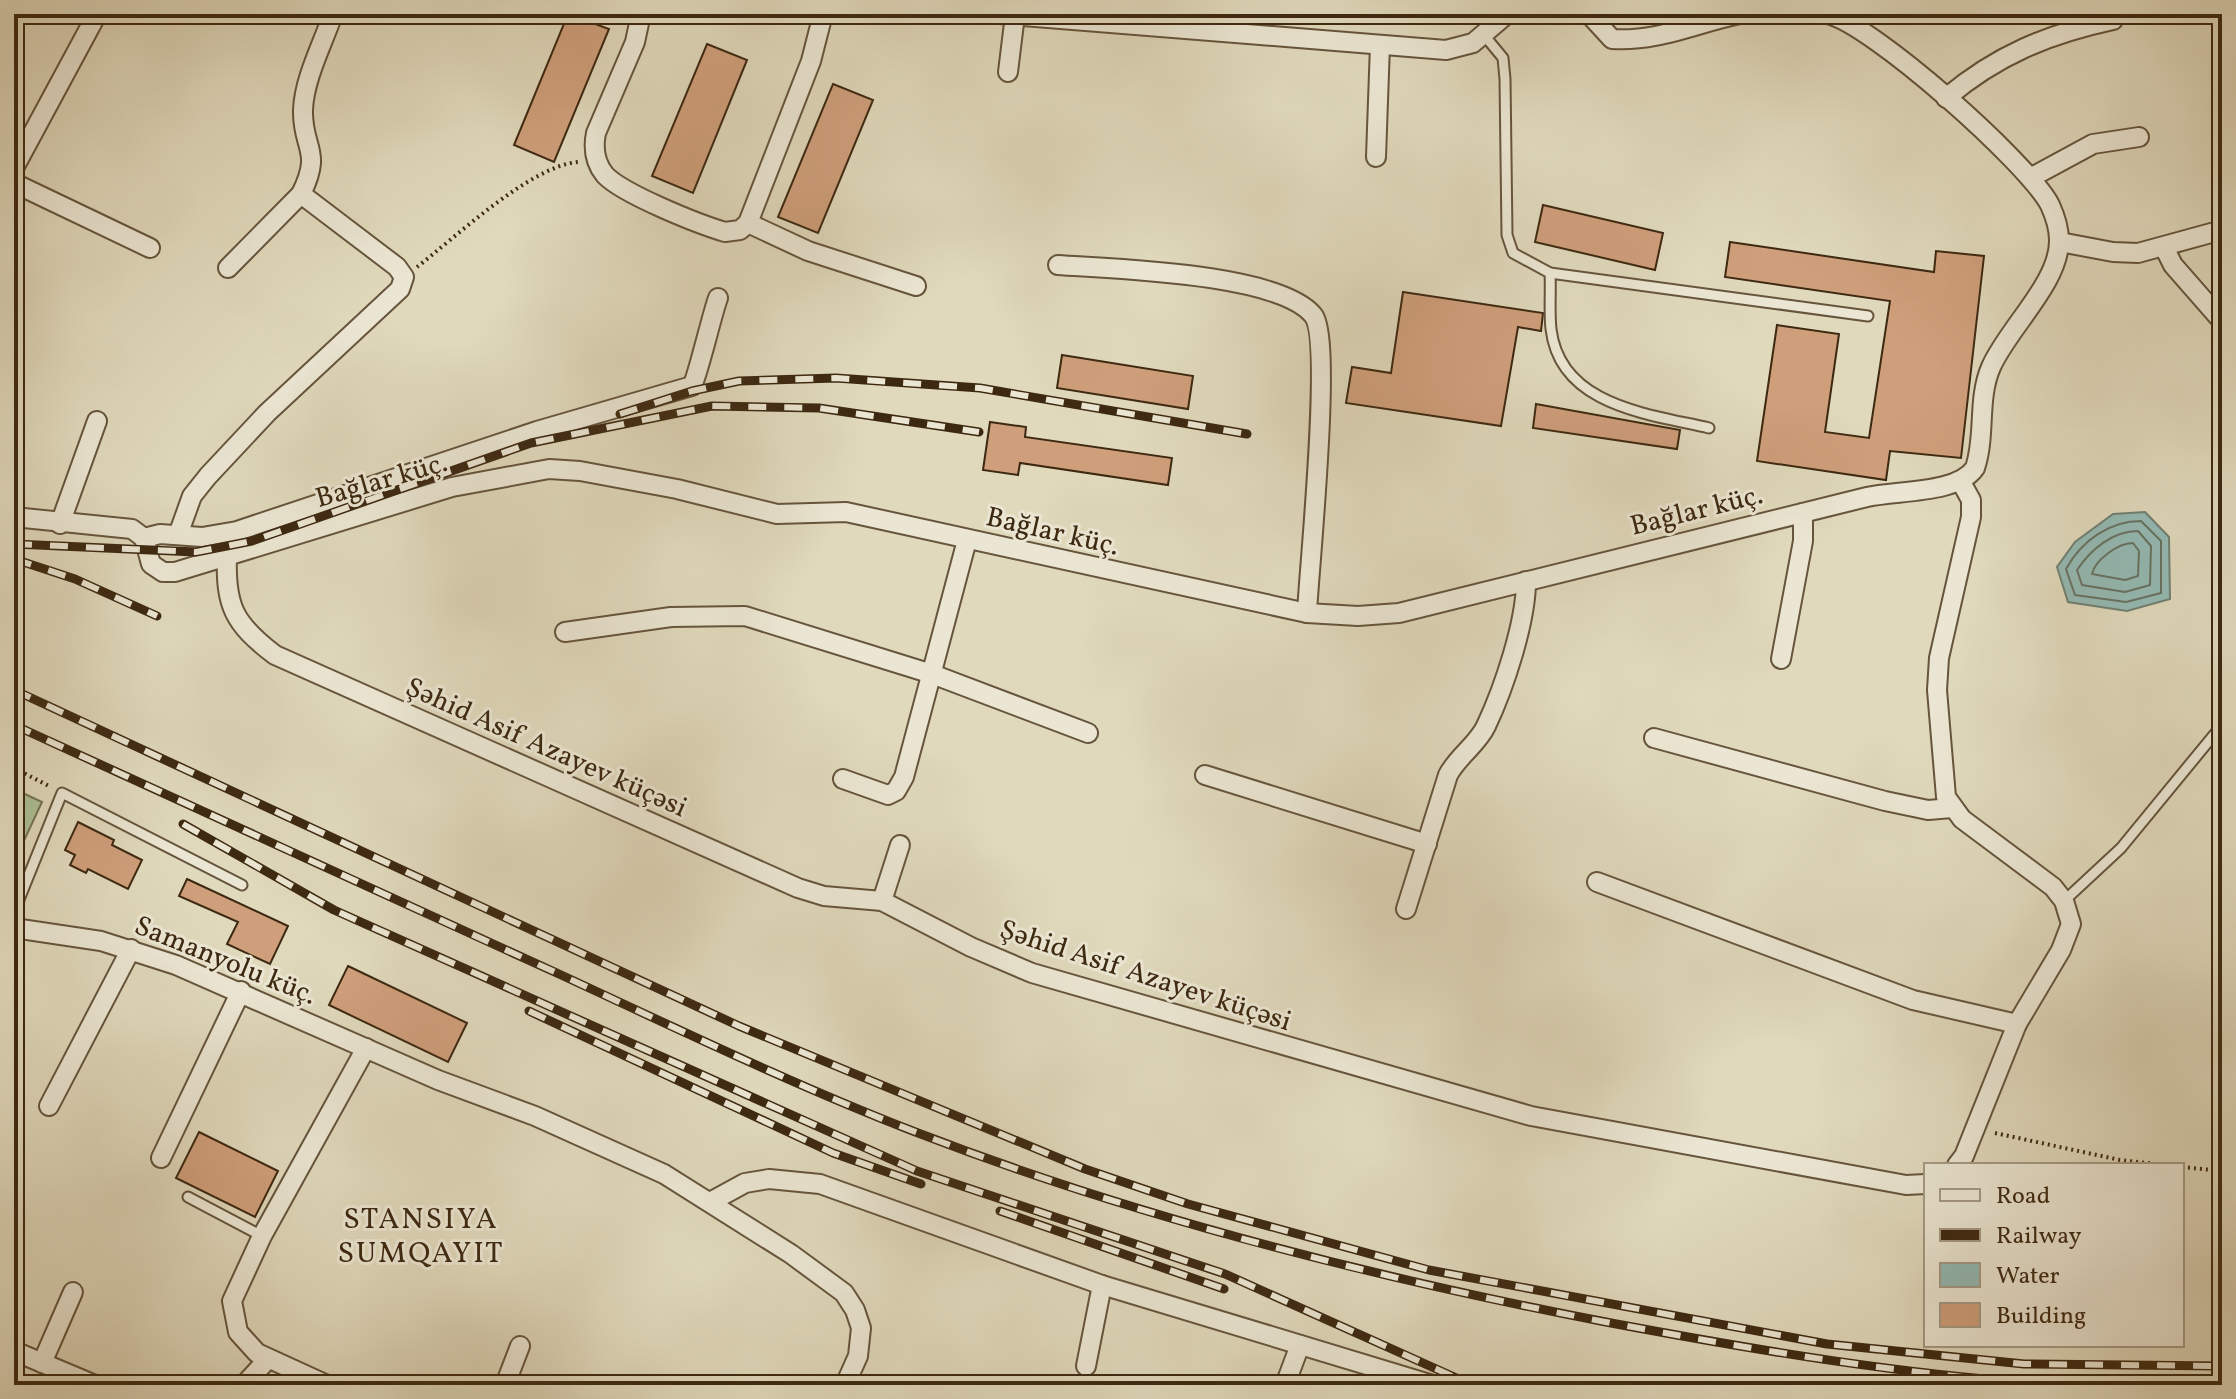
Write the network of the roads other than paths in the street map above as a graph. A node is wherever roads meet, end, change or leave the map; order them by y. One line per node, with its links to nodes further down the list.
1 (97, 14): 18 (street)
2 (333, 14): 21 (street)
3 (641, 14): 22 (street)
4 (823, 14): 22 (street)
5 (999, 14): 10 (street)
6 (1507, 14): 12 (street)
7 (1589, 14): 8 (street)
8 (1740, 14)
9 (1827, 14): 15 (street)
10 (1015, 15): 13 (street); 14 (street)
11 (2113, 20): 15 (street)
12 (1484, 35): 13 (street); 29 (lane)
13 (1380, 45): 17 (street)
14 (1008, 72)
15 (1946, 98): 19 (street)
16 (2139, 137): 19 (street)
17 (1376, 157)
18 (14, 168)
19 (2030, 178): 24 (street)
20 (14, 183): 26 (street)
21 (301, 194): 28 (street); 40 (street)
22 (748, 223): 30 (street)
23 (2222, 230): 25 (street)
24 (2060, 242): 25 (street); 36 (street)
25 (2164, 247): 33 (street)
26 (150, 248)
27 (1058, 265): 45 (street)
28 (228, 268)
29 (1550, 273): 32 (lane); 35 (lane)
30 (916, 286)
31 (718, 298): 40 (street)
32 (1868, 316)
33 (2222, 321)
34 (97, 421): 39 (street)
35 (1709, 428)
36 (1961, 482): 37 (street, Bağlar küç.); 54 (street)
37 (1803, 513): 44 (street, Bağlar küç.); 47 (street)
38 (14, 517): 39 (street)
39 (60, 524): 42 (street)
40 (178, 535): 42 (street)
41 (967, 540): 43 (street, Bağlar küç.); 45 (street, Bağlar küç.); 48 (street)
42 (146, 545): 43 (street, Bağlar küç.)
43 (227, 555): 59 (street, Şəhid Asif Azayev küçəsi)
44 (1526, 581): 45 (street, Bağlar küç.); 55 (street)
45 (1307, 613)
46 (565, 632): 48 (street)
47 (1781, 659)
48 (932, 674): 50 (street); 53 (street)
49 (2222, 725): 60 (lane)
50 (1088, 733)
51 (1654, 738): 54 (street)
52 (1205, 775): 55 (street)
53 (843, 779)
54 (1952, 808): 60 (street)
55 (1427, 844): 61 (street)
56 (900, 845): 59 (street)
57 (1597, 882): 66 (street)
58 (242, 885): 62 (lane)
59 (882, 901): 71 (street, Şəhid Asif Azayev küçəsi)
60 (2064, 901): 66 (street)
61 (1406, 909)
62 (14, 912)
63 (14, 928): 64 (street, Samanyolu küç.)
64 (131, 949): 65 (street, Samanyolu küç.); 68 (street)
65 (241, 991): 67 (street, Samanyolu küç.); 69 (street)
66 (2017, 1024): 70 (street)
67 (366, 1048): 73 (street, Samanyolu küç.); 74 (street)
68 (49, 1106)
69 (161, 1158)
70 (1958, 1163)
71 (1924, 1184)
72 (188, 1197): 74 (lane)
73 (712, 1201): 75 (street); 87 (street, Samanyolu küç.)
74 (262, 1236): 80 (street)
75 (1102, 1285): 77 (street); 82 (street)
76 (73, 1292): 81 (street)
77 (1300, 1345): 88 (street); 89 (street)
78 (520, 1346): 86 (street)
79 (14, 1351): 81 (street)
80 (267, 1360): 83 (street); 85 (street)
81 (42, 1363): 84 (street)
82 (1086, 1366)
83 (246, 1384)
84 (95, 1385)
85 (327, 1385)
86 (505, 1385)
87 (845, 1385)
88 (1285, 1385)
89 (1433, 1385)

